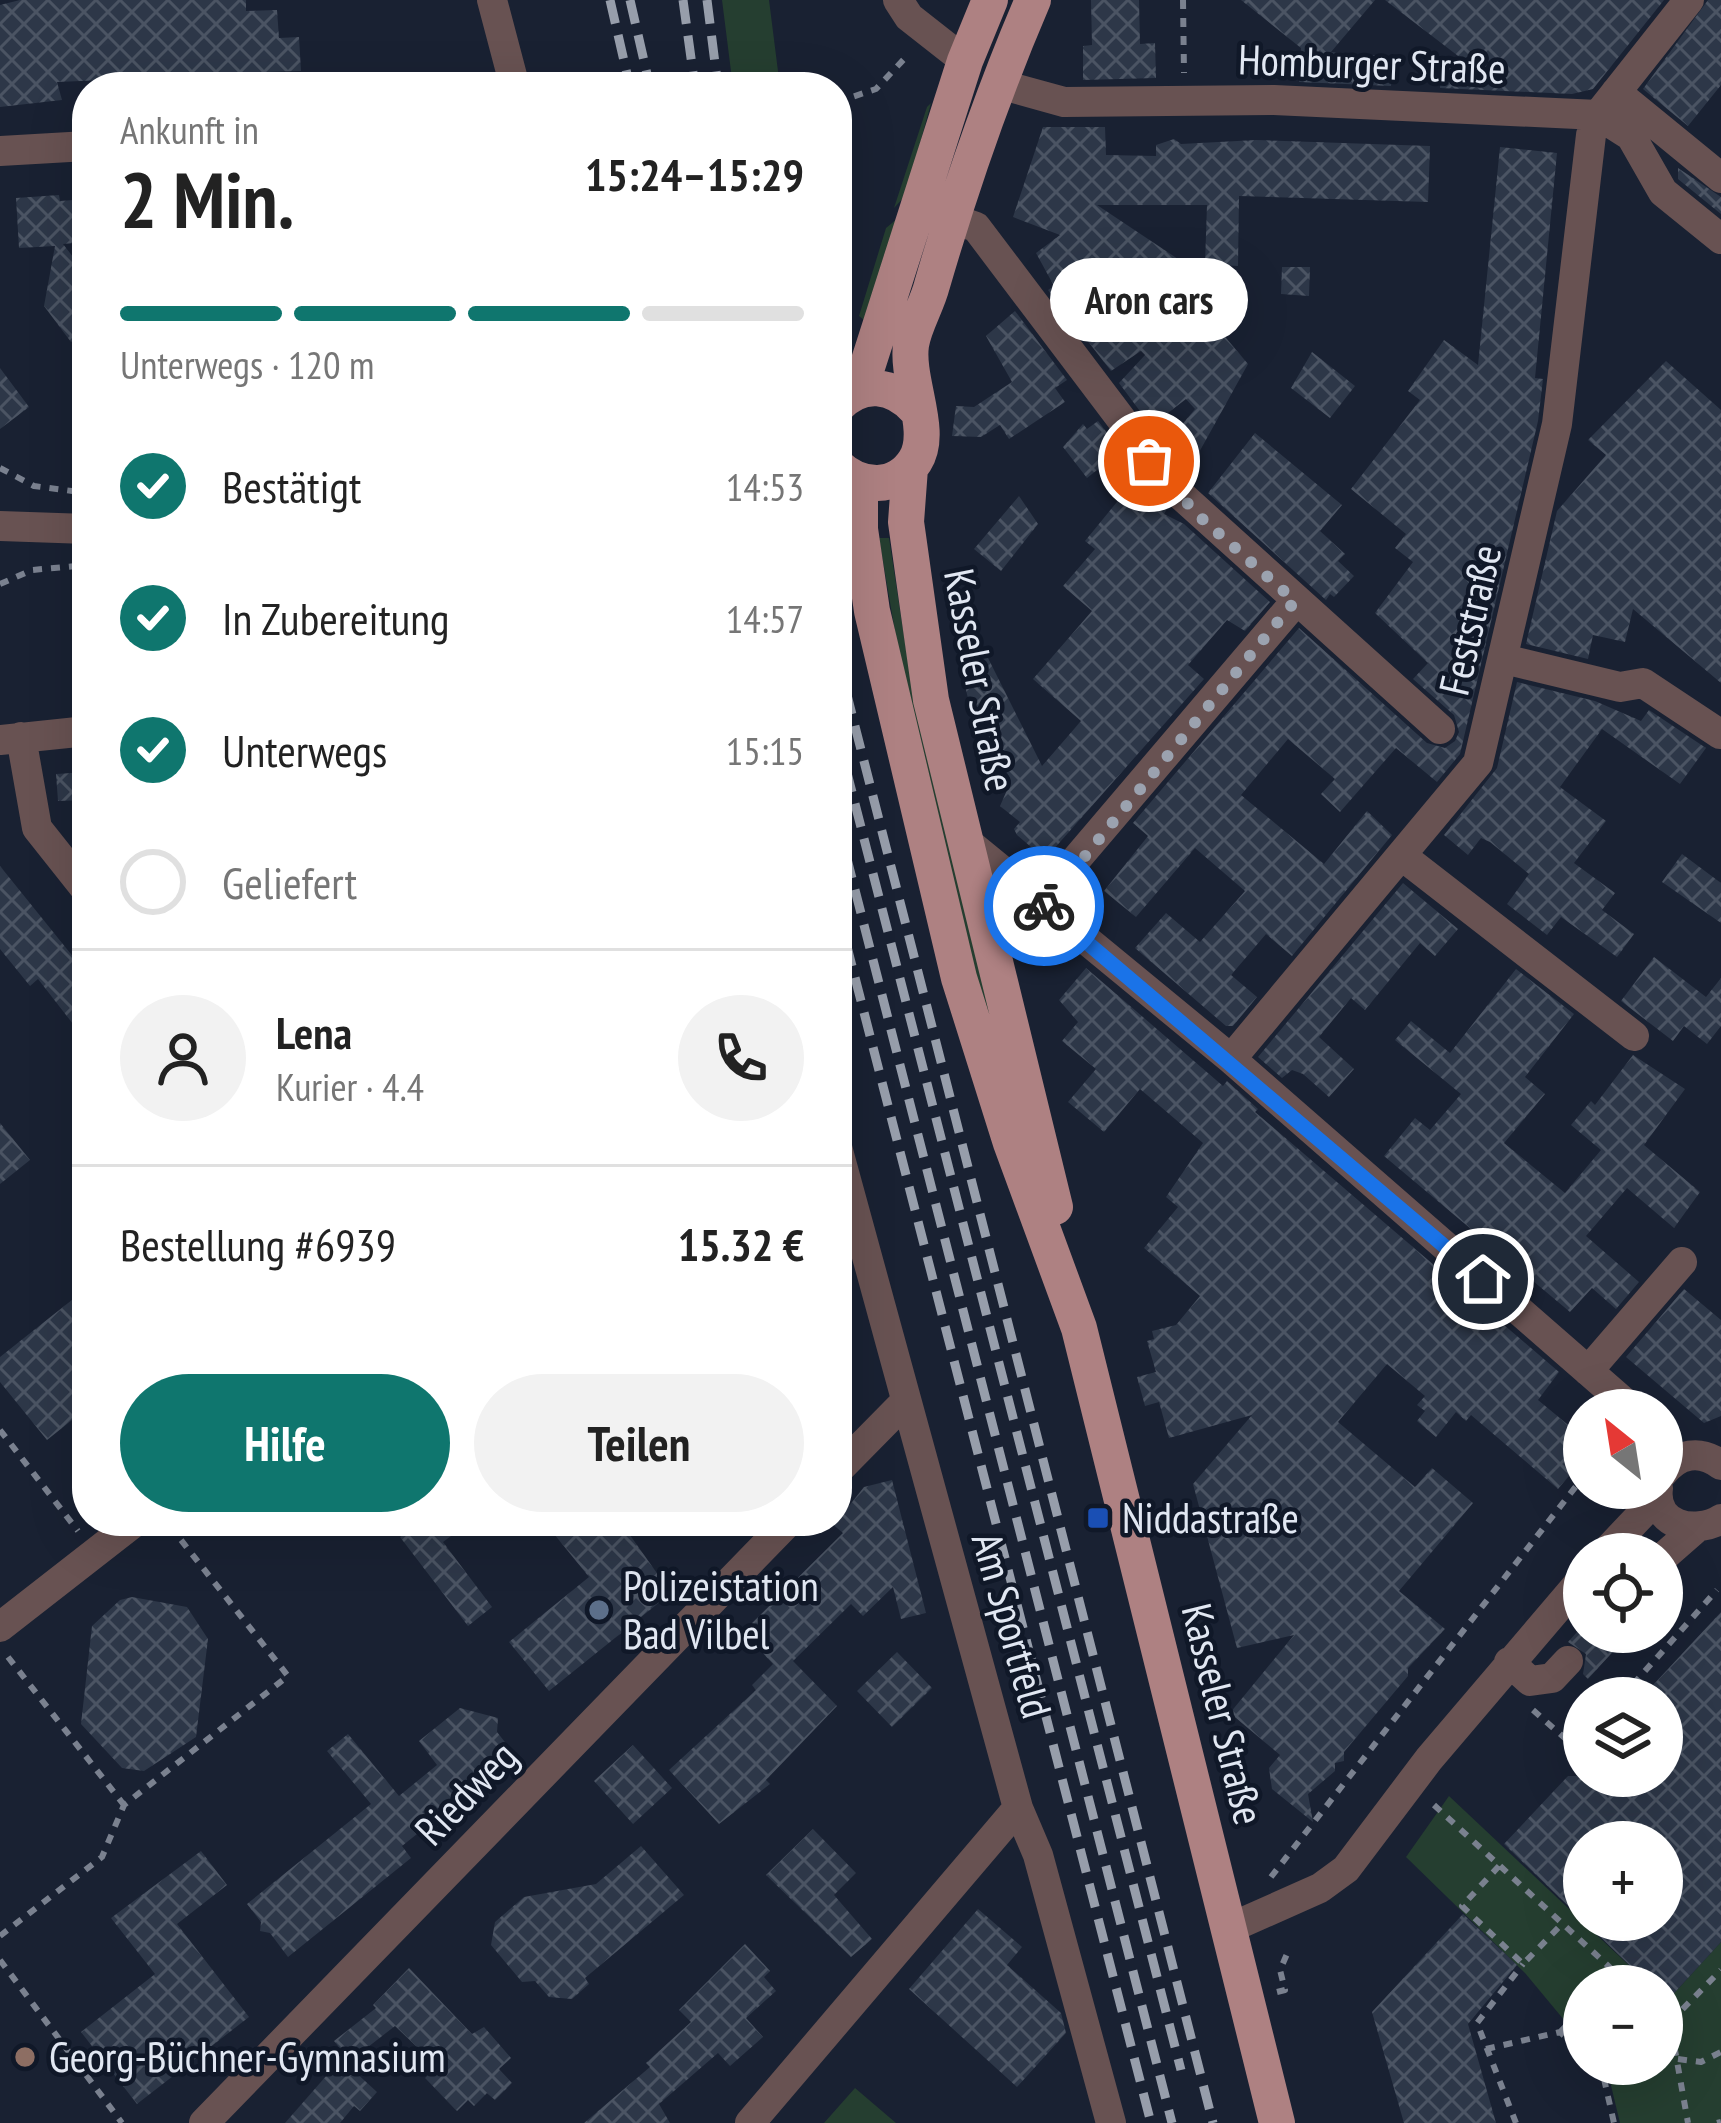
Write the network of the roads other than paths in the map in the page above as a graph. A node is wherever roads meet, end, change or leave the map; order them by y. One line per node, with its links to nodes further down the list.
1 (492, 0): 7 (street)
2 (898, 0): 6 (street)
3 (990, 0): 6 (main road)
4 (1033, 0): 8 (main road, Kasseler Straße)
5 (1689, 0): 9 (street)
6 (964, 61): 8 (main road); 15 (main road)
7 (511, 72)
8 (999, 84): 9 (street, Homburger Straße); 13 (main road, Kasseler Straße)
9 (1607, 103): 12 (street); 14 (street); 24 (street, Feststraße)
10 (72, 147): 11 (street)
11 (0, 151)
12 (1721, 178)
13 (950, 218): 17 (main road, Kasseler Straße); 23 (street)
14 (1721, 238)
15 (852, 386)
16 (852, 397): 17 (main road)
17 (916, 410): 18 (main road, Kasseler Straße)
18 (910, 468): 19 (main road, Kasseler Straße); 29 (main road, Kasseler Straße)
19 (852, 474)
20 (852, 489): 38 (main road, Kasseler Straße)
21 (0, 526): 22 (street)
22 (72, 528)
23 (1295, 601): 25 (street); 32 (street)
24 (1504, 659): 27 (street); 30 (street, Feststraße)
25 (1440, 729)
26 (72, 733): 28 (street)
27 (1720, 734)
28 (10, 739): 31 (street)
29 (966, 841): 32 (street); 33 (main road, Kasseler Straße)
30 (1402, 856): 34 (street); 35 (street, Feststraße)
31 (72, 872)
32 (1041, 903): 33 (street); 35 (street)
33 (994, 956): 38 (main road, Kasseler Straße)
34 (1634, 1036)
35 (1231, 1059): 39 (street)
36 (852, 1202): 41 (street, Am Sportfeld)
37 (1682, 1262): 39 (street)
38 (1078, 1328): 54 (main road, Kasseler Straße)
39 (1588, 1371): 40 (street)
40 (1609, 1389)
41 (906, 1401): 43 (street); 53 (street, Am Sportfeld)
42 (1718, 1456): 44 (street)
43 (852, 1457)
44 (1683, 1466)
45 (1667, 1509): 46 (street)
46 (1707, 1525)
47 (117, 1536): 50 (street)
48 (774, 1536): 55 (street, Riedweg)
49 (1563, 1601): 52 (street)
50 (0, 1627)
51 (1568, 1661): 52 (street)
52 (1509, 1662): 54 (street)
53 (1018, 1808): 56 (street); 57 (street, Am Sportfeld)
54 (1230, 1928): 58 (main road, Kasseler Straße)
55 (204, 2123)
56 (750, 2123)
57 (1111, 2123)
58 (1277, 2123)

